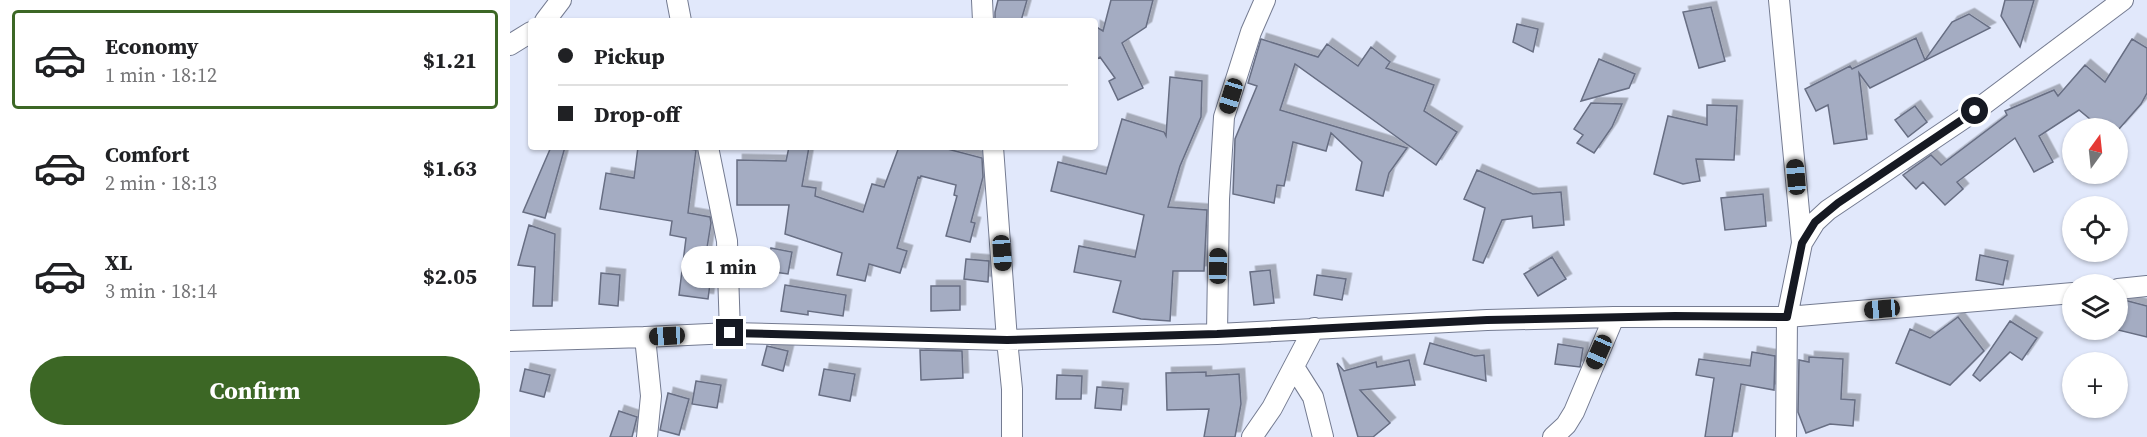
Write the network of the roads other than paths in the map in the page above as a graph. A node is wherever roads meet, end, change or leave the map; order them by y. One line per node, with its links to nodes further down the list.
1 (561, 0): 7 (street)
2 (677, 0): 8 (street)
3 (982, 0): 9 (street)
4 (1265, 0): 22 (street)
5 (1779, 0): 14 (street)
6 (2123, 0): 14 (street)
7 (547, 18)
8 (680, 18)
9 (983, 18)
10 (528, 34): 11 (street)
11 (510, 45)
12 (709, 150): 21 (street)
13 (993, 150): 24 (street)
14 (1802, 243): 19 (street)
15 (2147, 286): 16 (street)
16 (2128, 288)
17 (2062, 294): 19 (street)
18 (1614, 317): 19 (street); 20 (street); 31 (street)
19 (1787, 317): 32 (street)
20 (1314, 328): 22 (street); 26 (street)
21 (730, 333): 23 (street); 24 (street)
22 (1217, 334): 24 (street)
23 (645, 338): 25 (street); 27 (street)
24 (1007, 340): 28 (street)
25 (510, 341)
26 (1294, 367): 29 (street); 30 (street)
27 (647, 437)
28 (1012, 437)
29 (1252, 437)
30 (1323, 437)
31 (1553, 437)
32 (1786, 437)

